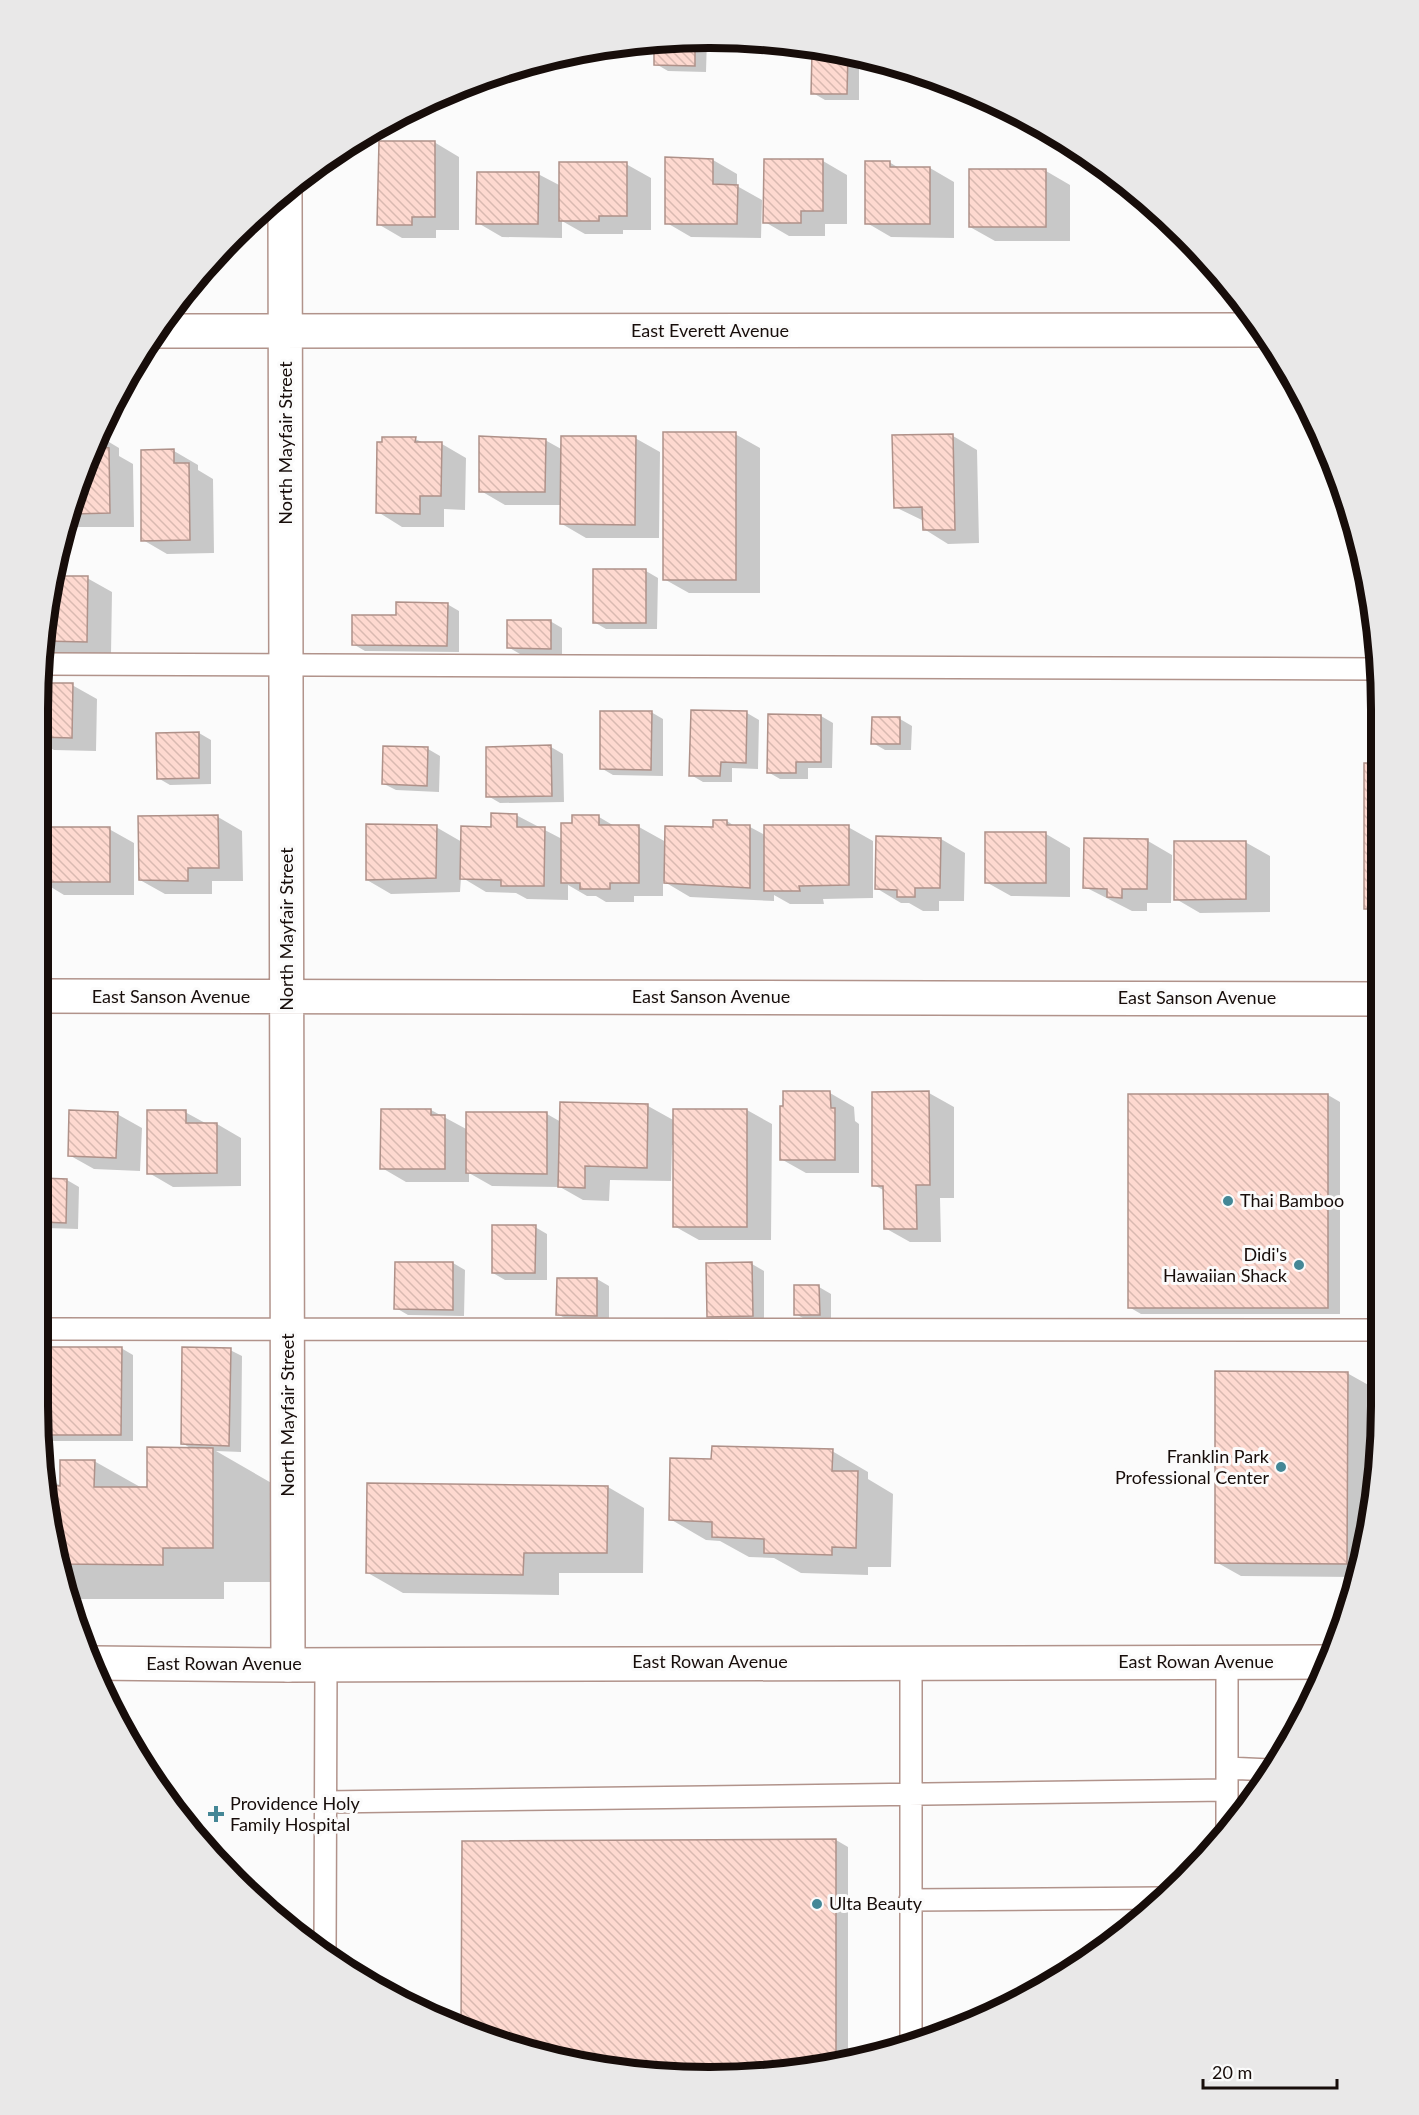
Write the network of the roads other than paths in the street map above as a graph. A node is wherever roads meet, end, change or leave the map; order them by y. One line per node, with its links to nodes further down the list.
1 (285, 202): 4 (street, North Mayfair Street)
2 (1251, 330): 4 (street, East Everett Avenue)
3 (167, 331): 4 (street, East Everett Avenue)
4 (285, 332): 6 (street, North Mayfair Street)
5 (49, 664): 6 (lane)
6 (286, 665): 7 (lane); 9 (street, North Mayfair Street)
7 (1370, 669)
8 (48, 996): 9 (street, East Sanson Avenue)
9 (287, 997): 10 (street, East Sanson Avenue); 11 (street, North Mayfair Street)
10 (1371, 999)
11 (287, 1328): 12 (lane); 13 (lane); 19 (street, North Mayfair Street)
12 (48, 1329)
13 (1371, 1330)
14 (910, 1661): 15 (street, East Rowan Avenue); 18 (street, East Rowan Avenue); 23 (lane)
15 (1227, 1661): 16 (street, East Rowan Avenue); 20 (lane)
16 (1320, 1662)
17 (100, 1663): 19 (street, East Rowan Avenue)
18 (326, 1664): 19 (street, East Rowan Avenue); 24 (lane)
19 (288, 1665)
20 (1227, 1768): 21 (lane); 22 (lane)
21 (1262, 1770)
22 (1227, 1790): 23 (lane); 25 (lane)
23 (910, 1794): 24 (lane); 27 (lane)
24 (326, 1802): 28 (lane)
25 (1227, 1817)
26 (1151, 1898): 27 (lane)
27 (910, 1900): 29 (lane)
28 (325, 1943)
29 (911, 2035)

